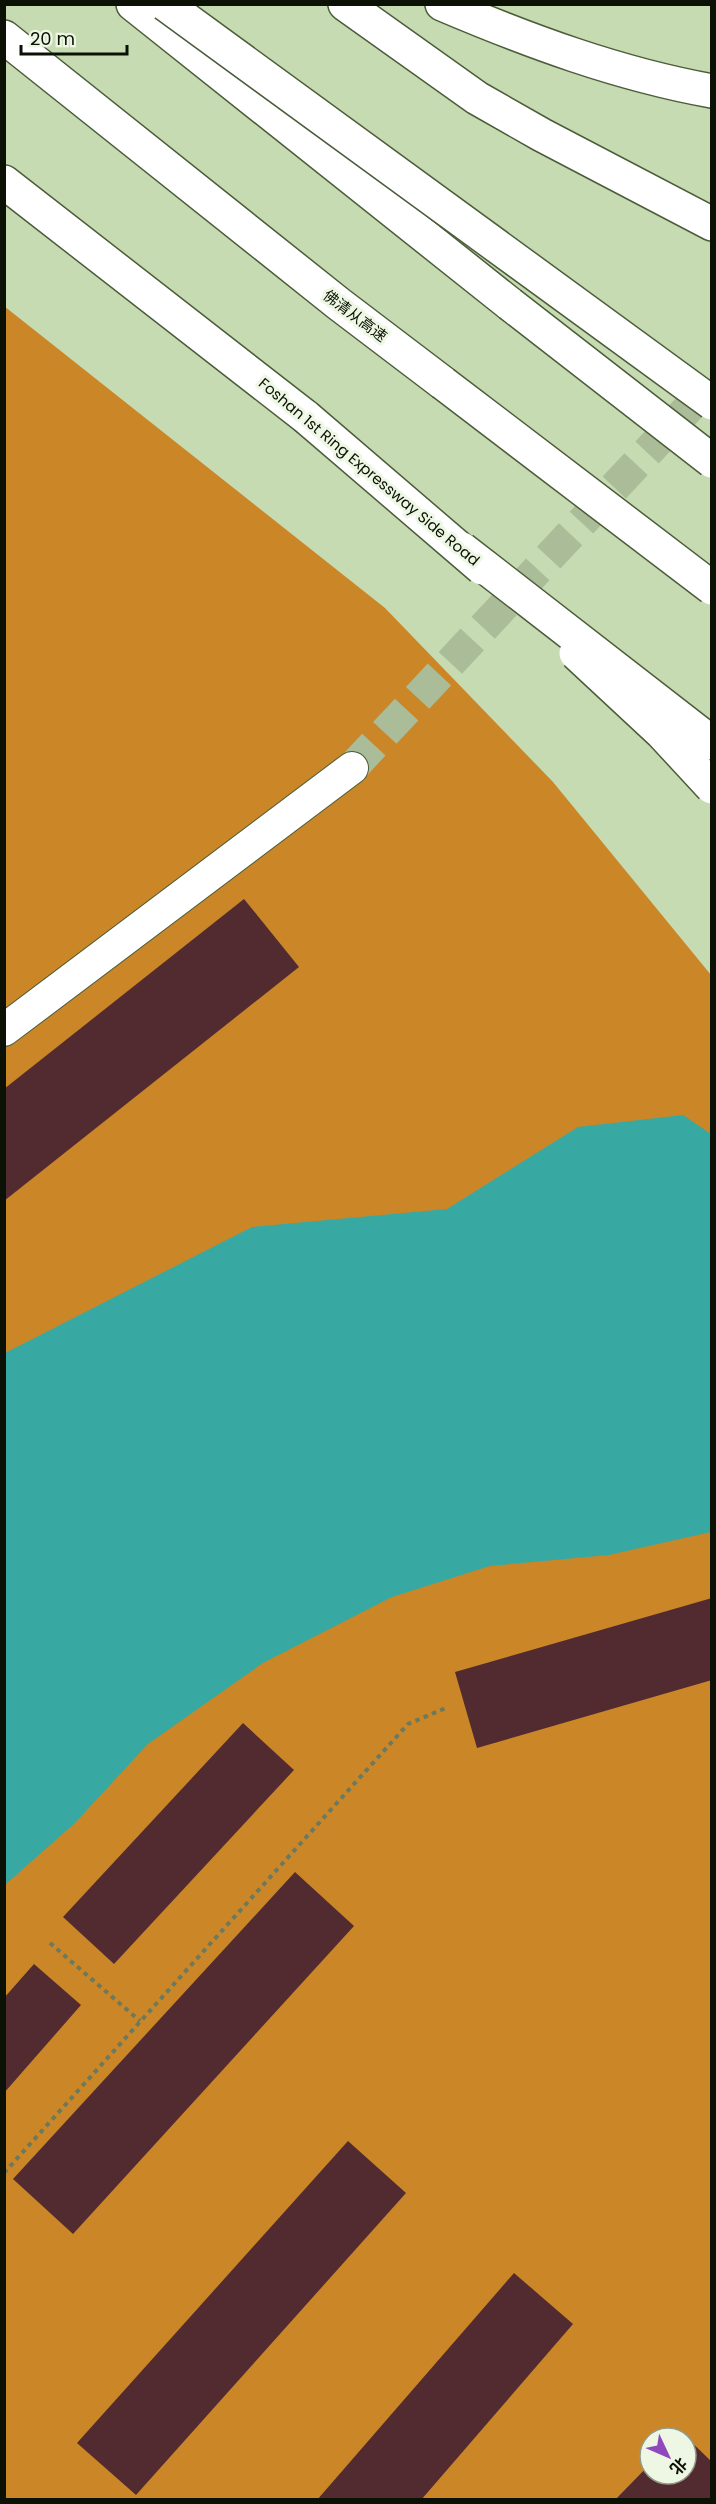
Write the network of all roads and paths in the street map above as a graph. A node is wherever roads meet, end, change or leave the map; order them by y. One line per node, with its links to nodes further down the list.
1 (133, 4): 10 (main road, bridge)
2 (165, 4): 9 (main road, bridge)
3 (345, 4): 8 (main road)
4 (441, 4): 6 (main road)
5 (4, 37): 12 (main road, 佛清从高速, bridge)
6 (711, 91)
7 (4, 182): 11 (main road, Foshan 1st Ring Expressway Side Road, bridge)
8 (711, 224)
9 (711, 403)
10 (711, 461)
11 (462, 549): 13 (main road, bridge); 15 (main road, Foshan 1st Ring Expressway Side Road, bridge)
12 (711, 588)
13 (711, 743)
14 (352, 768): 16 (street)
15 (711, 787)
16 (4, 1029)
17 (446, 1708): 19 (path)
18 (50, 1944): 19 (path)
19 (140, 2021): 20 (path)
20 (4, 2173)

